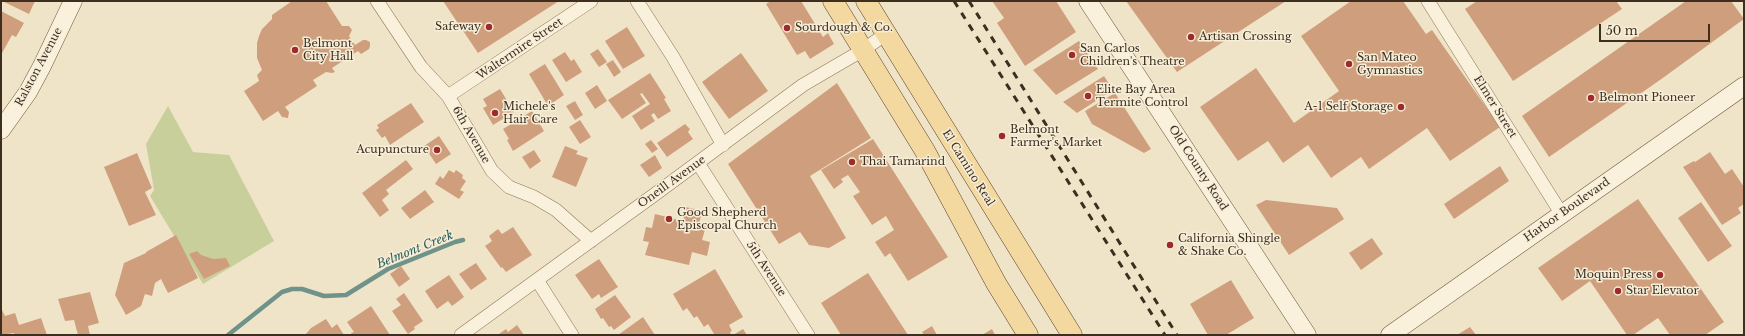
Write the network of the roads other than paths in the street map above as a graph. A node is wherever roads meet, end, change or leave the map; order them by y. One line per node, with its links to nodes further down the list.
1 (73, 1): 13 (main road, Ralston Avenue)
2 (377, 1): 12 (street, 6th Avenue)
3 (591, 1): 12 (street, Waltermire Street)
4 (637, 1): 14 (street)
5 (833, 1): 10 (main road)
6 (866, 1): 9 (main road, El Camino Real)
7 (1088, 1): 24 (main road, Old County Road)
8 (1428, 1): 16 (street, Elmer Street)
9 (886, 34): 10 (street, Oneill Avenue); 23 (main road, El Camino Real)
10 (863, 50): 14 (street, Oneill Avenue); 22 (main road)
11 (1744, 86): 16 (main road, Harbor Boulevard)
12 (448, 96): 17 (street, 6th Avenue)
13 (1, 130)
14 (723, 145): 15 (street, Oneill Avenue)
15 (698, 163): 17 (street, Oneill Avenue); 21 (street, 5th Avenue)
16 (1562, 213): 25 (main road, Harbor Boulevard)
17 (591, 241): 18 (street, Oneill Avenue)
18 (537, 280): 19 (street, Oneill Avenue); 20 (street)
19 (461, 335)
20 (572, 335)
21 (808, 335)
22 (1028, 335)
23 (1072, 335)
24 (1307, 335)
25 (1390, 335)

